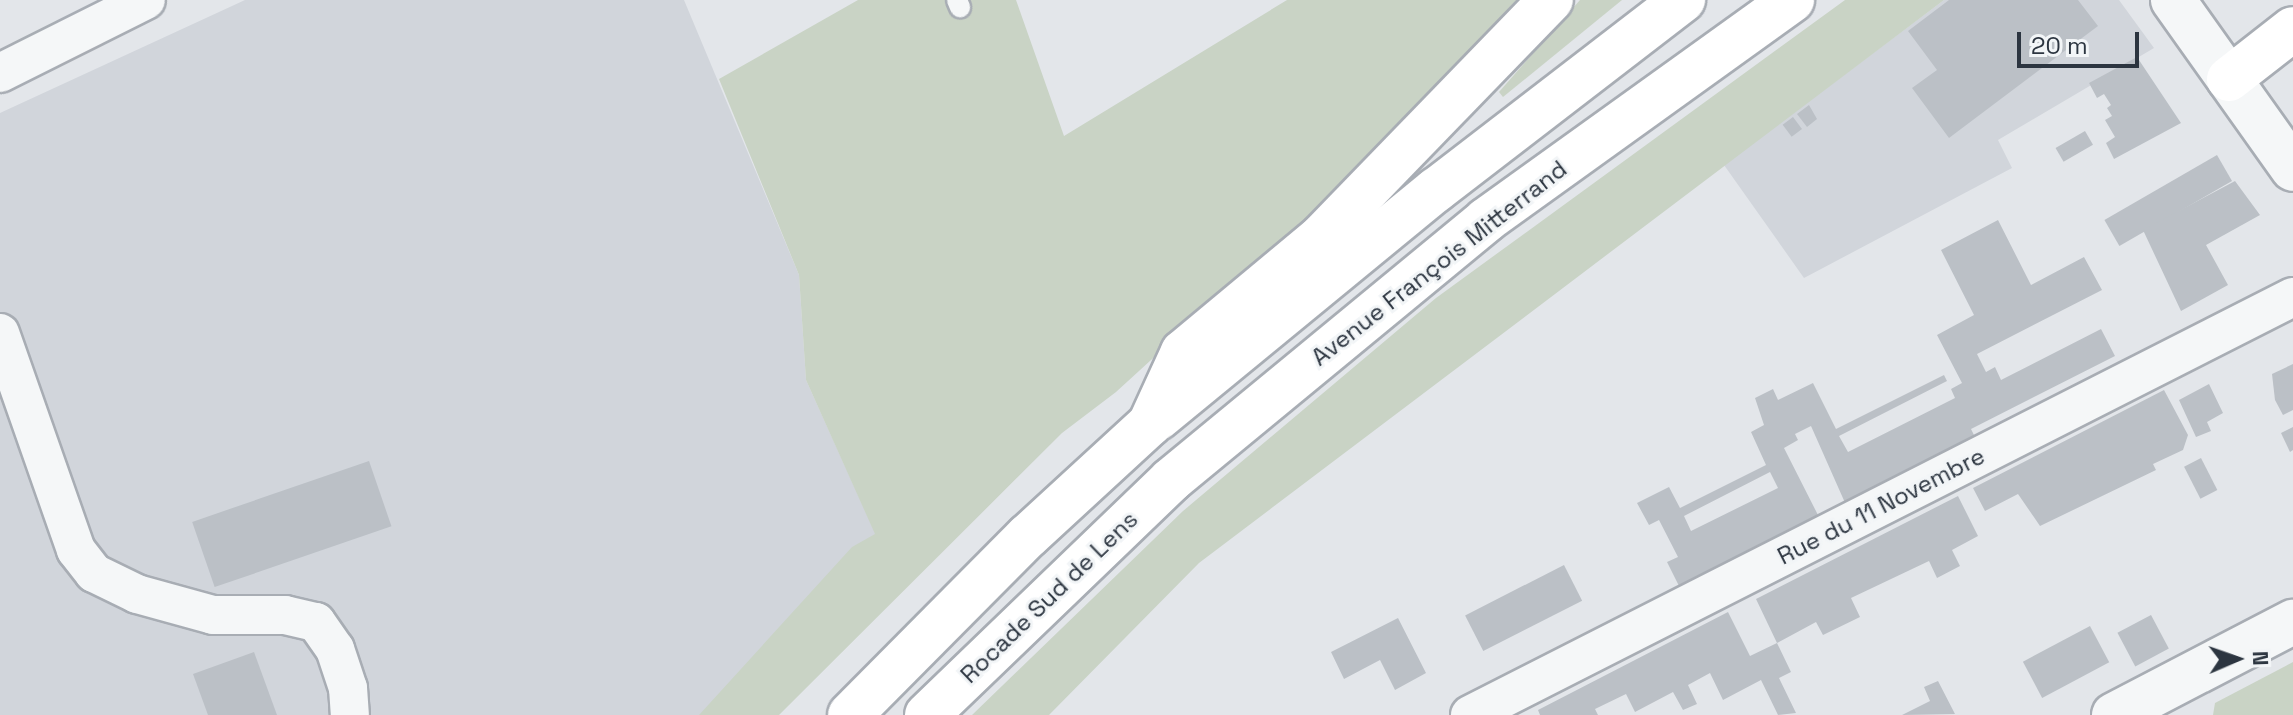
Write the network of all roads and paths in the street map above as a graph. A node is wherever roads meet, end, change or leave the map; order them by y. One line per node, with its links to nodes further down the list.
1 (146, 0): 7 (street)
2 (1551, 0): 12 (highway)
3 (1683, 0): 12 (highway)
4 (1792, 0): 13 (highway, Avenue François Mitterrand)
5 (2173, 0): 8 (street)
6 (2293, 29): 8 (highway)
7 (0, 73)
8 (2229, 79): 9 (street)
9 (2293, 169)
10 (2293, 297): 19 (street, Rue du 11 Novembre)
11 (0, 333): 16 (street)
12 (1150, 424): 17 (highway)
13 (1171, 480): 18 (highway, Rocade Sud de Lens)
14 (2293, 622): 15 (street)
15 (2160, 704): 20 (street)
16 (350, 715)
17 (850, 715)
18 (927, 715)
19 (1470, 715)
20 (2114, 715)

